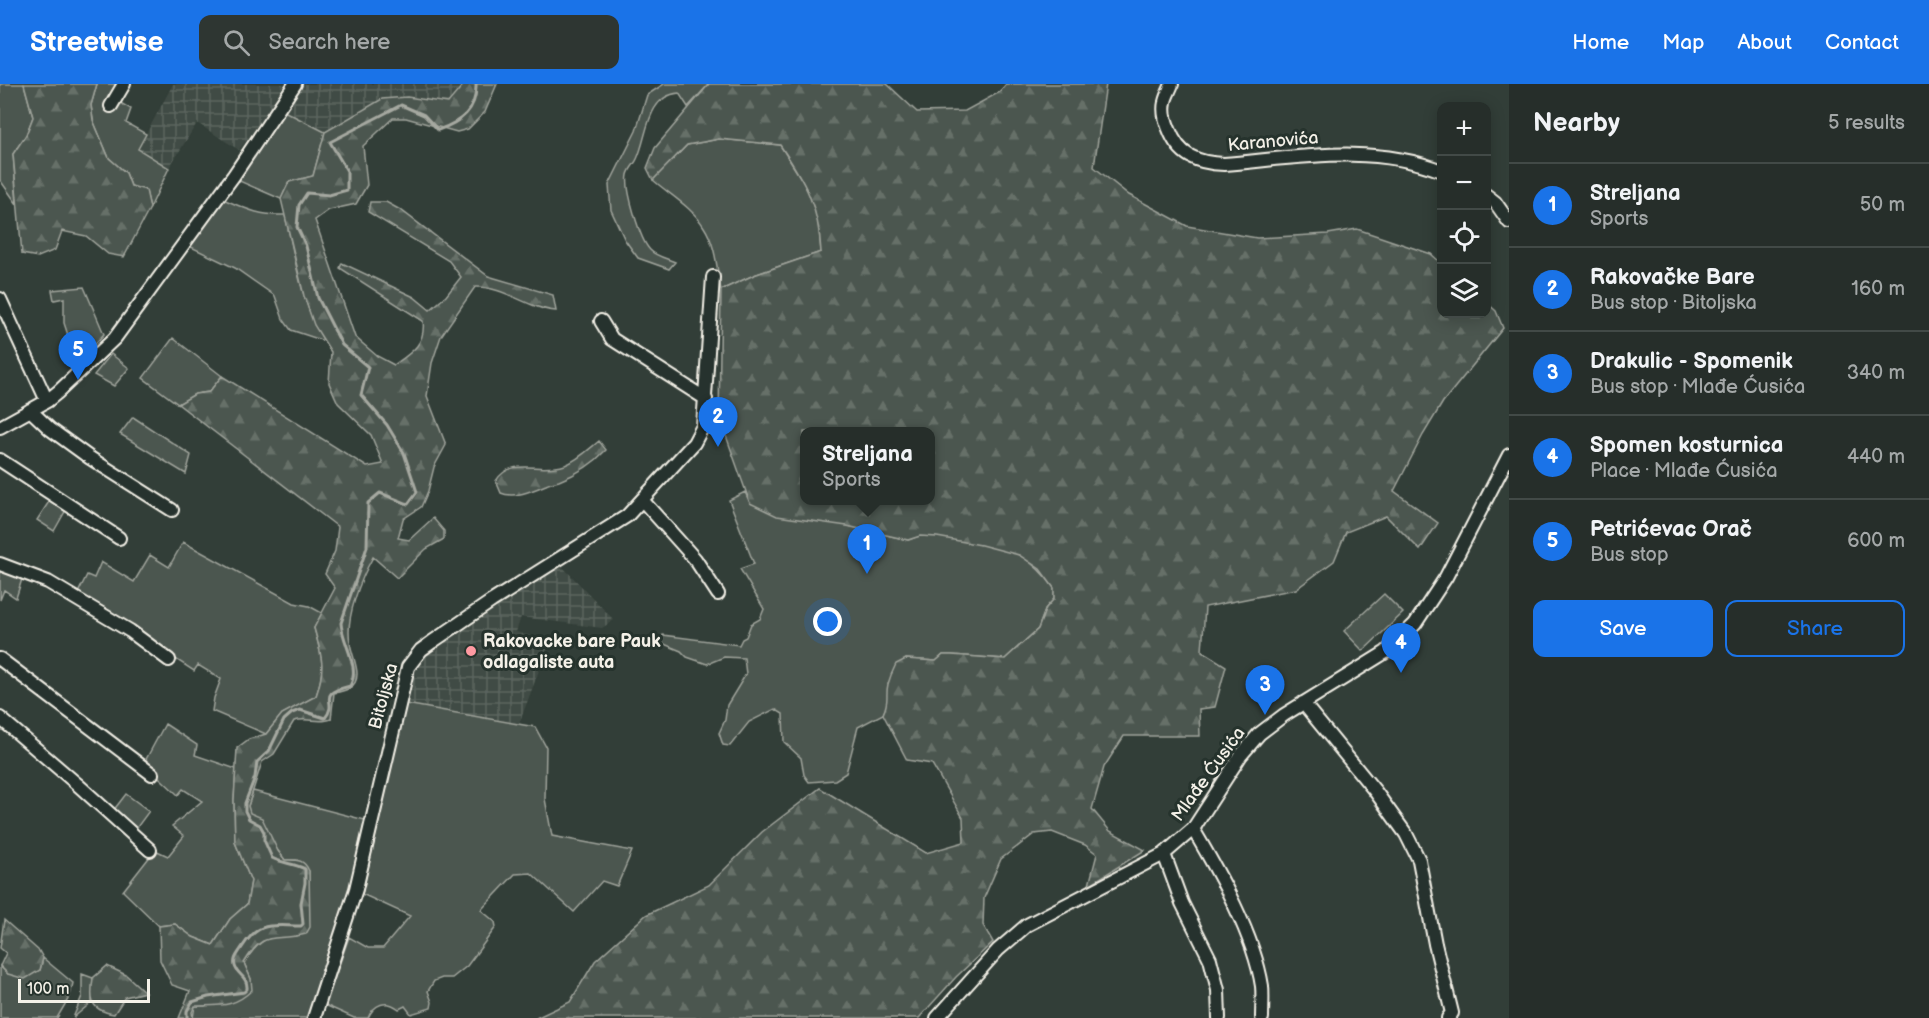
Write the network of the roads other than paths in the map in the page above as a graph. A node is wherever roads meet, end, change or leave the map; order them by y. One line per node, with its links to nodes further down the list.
1 (124, 84): 4 (street)
2 (294, 84): 12 (street)
3 (1172, 84): 5 (street, Karanovića)
4 (111, 106)
5 (1437, 169)
6 (1491, 199): 7 (street)
7 (1509, 222)
8 (713, 277): 11 (street, Bitoljska)
9 (0, 299): 12 (street)
10 (601, 321): 11 (street)
11 (706, 399): 17 (street, Bitoljska)
12 (47, 401): 13 (street)
13 (30, 410): 14 (street); 18 (street)
14 (0, 427)
15 (1509, 456): 24 (street, Mlađe Ćusića)
16 (0, 460): 19 (street)
17 (643, 501): 21 (street); 30 (street, Bitoljska)
18 (172, 510)
19 (119, 538)
20 (0, 564): 23 (street)
21 (718, 594)
22 (0, 659): 26 (street)
23 (169, 660)
24 (1303, 703): 27 (street, Mlađe Ćusića); 34 (street)
25 (0, 718): 28 (street)
26 (152, 774)
27 (1193, 830): 29 (street, Mlađe Ćusića); 33 (street)
28 (150, 850)
29 (1164, 854): 31 (street, Mlađe Ćusića); 32 (street)
30 (314, 1018)
31 (937, 1018)
32 (1219, 1018)
33 (1262, 1018)
34 (1448, 1018)

